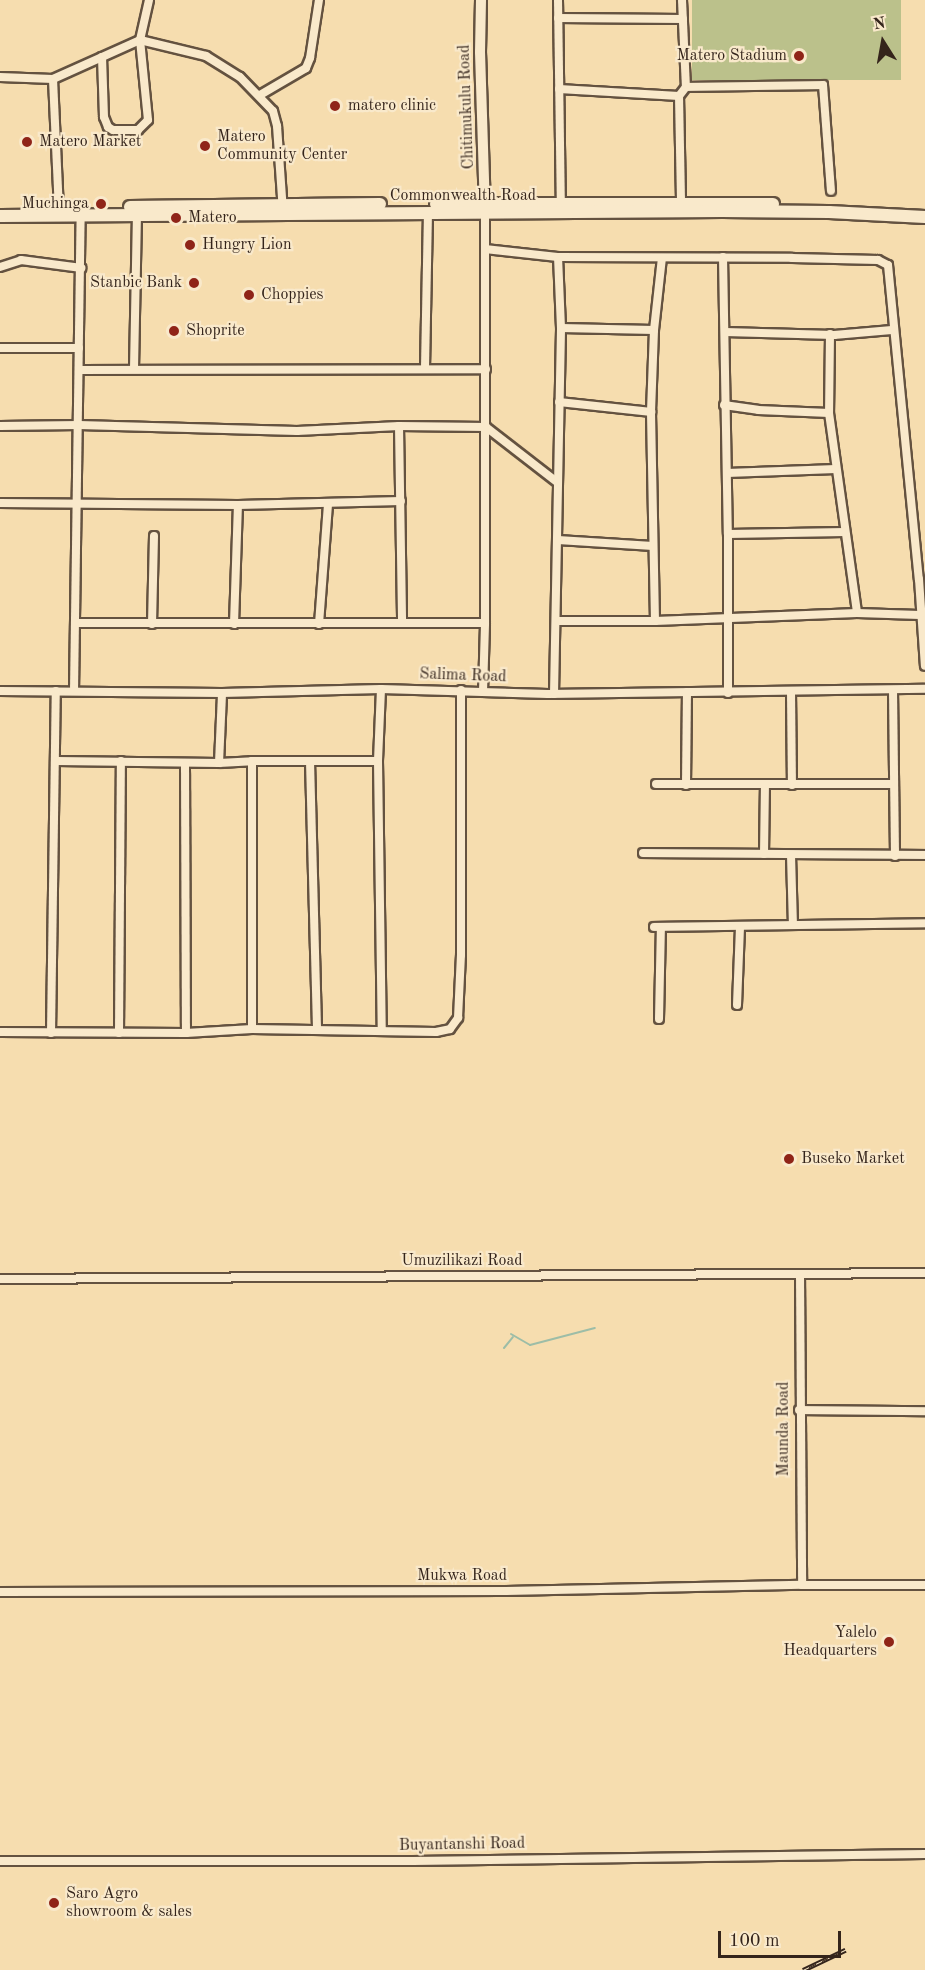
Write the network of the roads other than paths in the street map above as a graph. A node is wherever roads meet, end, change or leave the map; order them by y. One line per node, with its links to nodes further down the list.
1 (149, 0): 8 (street)
2 (319, 0): 14 (street)
3 (481, 0): 22 (street, Chitimukulu Road)
4 (558, 0): 6 (street)
5 (681, 0): 7 (street)
6 (558, 18): 7 (street); 13 (street)
7 (683, 19): 12 (street)
8 (140, 40): 9 (street); 9 (street); 14 (street)
9 (102, 57): 11 (street)
10 (0, 77): 11 (street)
11 (53, 79): 20 (street)
12 (686, 87): 15 (street); 16 (street)
13 (559, 89): 15 (street); 18 (street)
14 (260, 95): 21 (street)
15 (679, 96): 17 (street)
16 (831, 191)
17 (681, 202): 18 (main road, Commonwealth Road); 23 (main road, Commonwealth Road)
18 (561, 204): 22 (main road, Commonwealth Road)
19 (0, 209): 20 (main road, Commonwealth Road)
20 (59, 209): 25 (main road, Commonwealth Road)
21 (283, 209): 22 (main road, Commonwealth Road); 24 (main road, Commonwealth Road); 26 (main road, Commonwealth Road)
22 (485, 209): 26 (main road, Commonwealth Road); 28 (main road, Commonwealth Road); 29 (street)
23 (925, 209)
24 (137, 211): 25 (main road, Commonwealth Road); 44 (street)
25 (81, 212): 27 (main road, Commonwealth Road); 34 (street)
26 (429, 212): 42 (street)
27 (0, 216)
28 (925, 217)
29 (485, 249): 30 (street); 45 (street)
30 (558, 257): 32 (street); 35 (street)
31 (723, 257): 32 (street); 37 (street); 38 (street)
32 (662, 258): 36 (street)
33 (0, 267): 34 (street)
34 (81, 268): 41 (street)
35 (561, 328): 36 (street); 46 (street)
36 (654, 330): 48 (street)
37 (892, 330): 39 (street); 68 (street)
38 (725, 332): 39 (street); 47 (street)
39 (830, 334): 49 (street)
40 (0, 348): 41 (street)
41 (79, 348): 43 (street)
42 (425, 368): 44 (street); 45 (street)
43 (80, 369): 44 (street); 50 (street)
44 (134, 369)
45 (486, 369): 53 (street)
46 (559, 402): 48 (street); 56 (street)
47 (724, 405): 49 (street); 55 (street)
48 (651, 412): 66 (street)
49 (829, 413): 54 (street)
50 (79, 425): 51 (street); 52 (street); 58 (street)
51 (0, 426)
52 (399, 426): 53 (street); 57 (street)
53 (486, 428): 56 (street); 74 (street)
54 (836, 469): 55 (street); 62 (street)
55 (727, 473): 63 (street)
56 (557, 482): 65 (street)
57 (400, 501): 59 (street); 73 (street)
58 (78, 503): 60 (street); 61 (street); 72 (street)
59 (328, 503): 61 (street); 77 (street)
60 (0, 504)
61 (238, 505): 76 (street)
62 (845, 532): 63 (street); 67 (street)
63 (728, 534): 69 (street)
64 (154, 536): 75 (street)
65 (558, 540): 66 (street); 70 (street)
66 (653, 546): 71 (street)
67 (857, 613): 68 (street); 69 (street)
68 (920, 615): 78 (street)
69 (727, 618): 71 (street); 90 (street)
70 (556, 621): 71 (street); 91 (street)
71 (655, 621)
72 (75, 623): 75 (street); 84 (street)
73 (402, 623): 74 (street); 77 (street)
74 (485, 623): 86 (street)
75 (153, 624): 76 (street)
76 (234, 624): 77 (street)
77 (319, 624)
78 (925, 666)
79 (381, 689): 81 (street, Salima Road); 89 (street, Salima Road); 95 (street)
80 (925, 689): 85 (street, Salima Road)
81 (461, 690): 86 (street, Salima Road); 116 (street)
82 (0, 691): 83 (street, Salima Road)
83 (56, 691): 84 (street, Salima Road); 93 (street)
84 (74, 691): 89 (street, Salima Road)
85 (892, 691): 88 (street, Salima Road); 100 (street)
86 (483, 692): 91 (street, Salima Road)
87 (687, 692): 90 (street, Salima Road); 91 (street, Salima Road); 101 (street)
88 (791, 692): 90 (street, Salima Road); 103 (street)
89 (222, 693): 98 (street)
90 (728, 693)
91 (554, 694)
92 (252, 760): 96 (street); 98 (street); 114 (street)
93 (57, 761): 94 (street); 118 (street)
94 (121, 761): 97 (street); 119 (street)
95 (378, 761): 96 (street); 116 (street)
96 (310, 762): 115 (street)
97 (185, 763): 98 (street); 120 (street)
98 (219, 763)
99 (656, 784): 101 (street)
100 (894, 784): 103 (street); 108 (street)
101 (686, 785): 102 (street)
102 (765, 785): 103 (street); 105 (street)
103 (792, 785)
104 (643, 853): 105 (street)
105 (764, 854): 106 (street)
106 (791, 855): 108 (street); 111 (street)
107 (925, 855): 108 (street)
108 (895, 856)
109 (925, 923): 111 (street)
110 (740, 926): 111 (street); 112 (street); 113 (street)
111 (793, 926)
112 (737, 1005)
113 (659, 1019)
114 (252, 1029): 115 (street); 120 (street)
115 (317, 1030): 116 (street)
116 (382, 1031)
117 (0, 1032): 118 (street)
118 (51, 1033): 119 (street)
119 (119, 1033): 120 (street)
120 (186, 1033)
121 (925, 1273): 122 (street, Umuzilikazi Road)
122 (800, 1274): 123 (street, Umuzilikazi Road); 124 (street, Maunda Road)
123 (0, 1279)
124 (799, 1410): 125 (street); 126 (street, Maunda Road)
125 (925, 1411)
126 (802, 1585): 127 (street, Mukwa Road); 128 (street, Mukwa Road)
127 (925, 1585)
128 (0, 1592)
129 (925, 1854): 130 (street, Buyantanshi Road)
130 (0, 1861)

